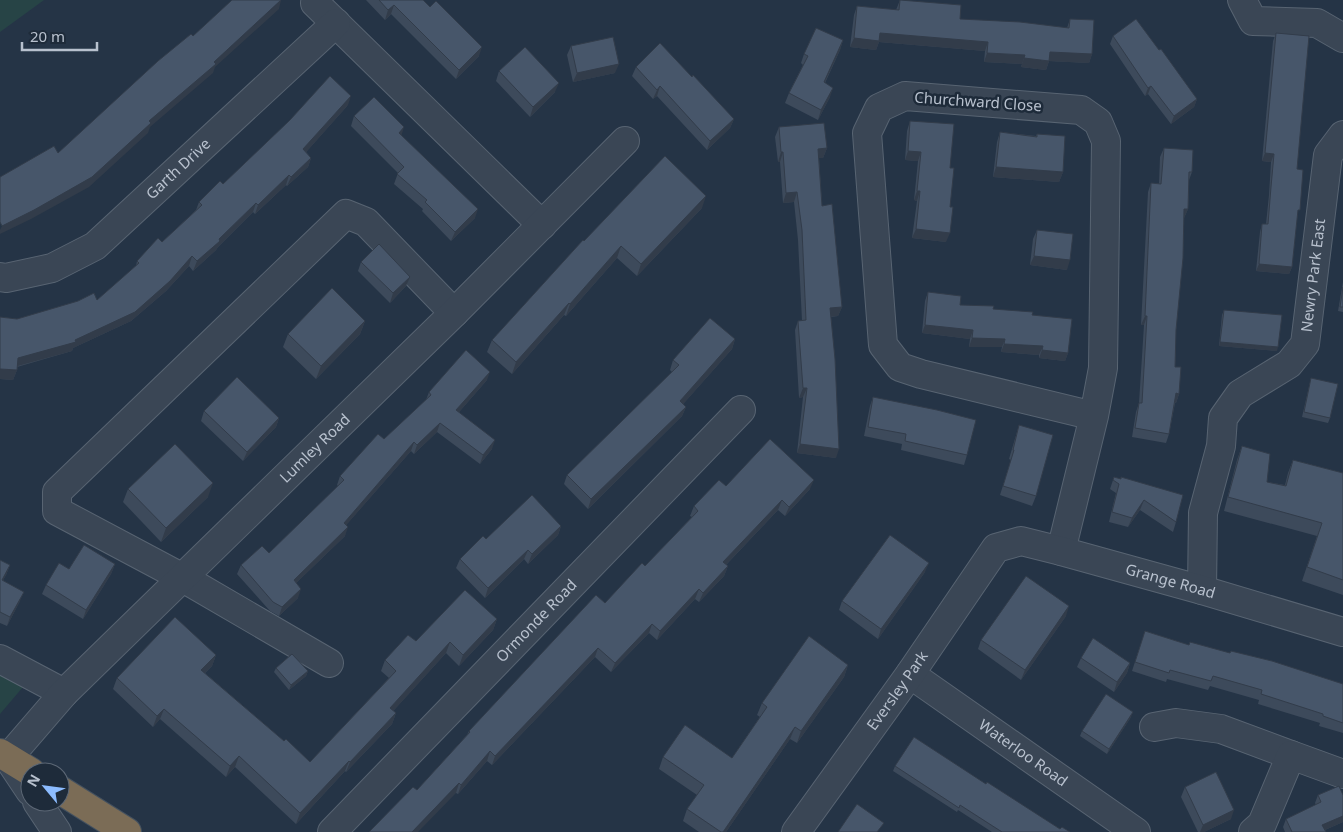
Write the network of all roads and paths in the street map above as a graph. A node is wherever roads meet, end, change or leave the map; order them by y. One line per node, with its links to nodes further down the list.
1 (315, 3): 3 (street)
2 (1248, 10): 4 (street)
3 (336, 23): 7 (street); 8 (street, Garth Drive)
4 (1343, 38)
5 (1343, 135): 15 (street, Newry Park East)
6 (625, 141): 7 (street, Lumley Road)
7 (542, 225): 9 (street, Lumley Road)
8 (0, 277)
9 (454, 313): 14 (street, Lumley Road); 14 (street)
10 (741, 410): 31 (street, Ormonde Road)
11 (1094, 416): 11 (street, Churchward Close); 13 (street, Churchward Close)
12 (996, 548): 13 (street, Grange Road); 19 (street, Eversley Park)
13 (1061, 551): 15 (street, Grange Road)
14 (183, 578): 18 (street); 20 (street, Lumley Road)
15 (1202, 590): 16 (street, Grange Road)
16 (1343, 632)
17 (0, 659): 20 (street)
18 (329, 662)
19 (910, 674): 32 (street, Eversley Park); 33 (street, Waterloo Road)
20 (64, 693): 22 (street, Lumley Road)
21 (1154, 727): 23 (street)
22 (4, 755): 24 (highway); 26 (street)
23 (1291, 755): 25 (street); 34 (street)
24 (20, 765)
25 (1343, 774)
26 (20, 777)
27 (70, 796): 30 (highway)
28 (44, 812): 29 (street)
29 (57, 832)
30 (127, 832)
31 (332, 832)
32 (796, 832)
33 (1136, 832)
34 (1253, 832)

